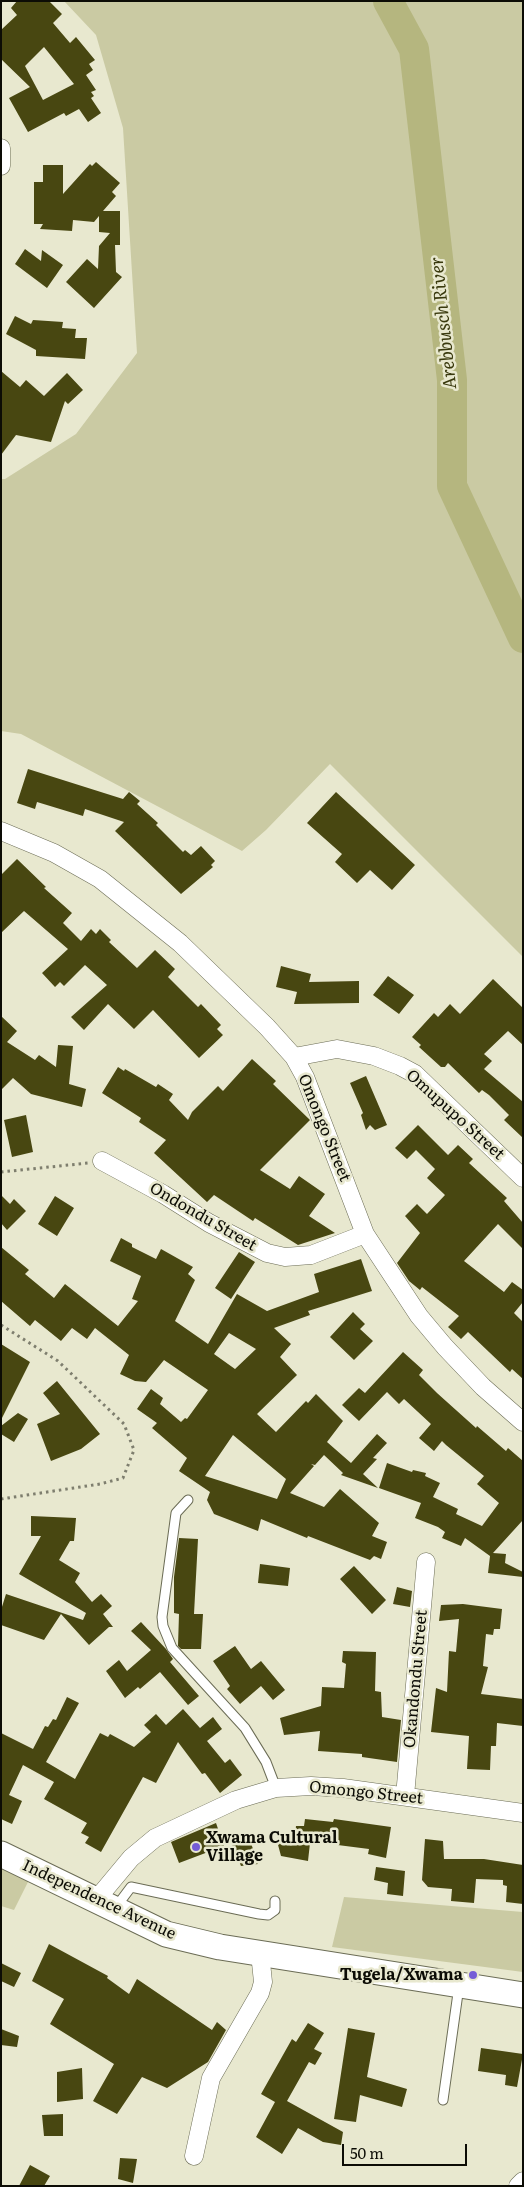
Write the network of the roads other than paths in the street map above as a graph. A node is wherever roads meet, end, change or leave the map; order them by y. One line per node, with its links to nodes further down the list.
1 (1, 148): 2 (street)
2 (1, 166)
3 (1, 831): 4 (street, Omongo Street)
4 (294, 1058): 6 (street, Omupupo Street); 7 (street, Omongo Street)
5 (102, 1162): 7 (street, Ondondu Street)
6 (523, 1178)
7 (365, 1234): 8 (street, Omongo Street)
8 (523, 1422)
9 (188, 1500): 11 (lane)
10 (426, 1562): 12 (street, Okandondu Street)
11 (276, 1788): 12 (street, Omongo Street); 16 (street, Omongo Street)
12 (405, 1796): 13 (street, Omongo Street)
13 (523, 1813)
14 (1, 1854): 16 (main road, Independence Avenue)
15 (274, 1901): 16 (lane)
16 (105, 1905): 17 (main road, Independence Avenue)
17 (260, 1953): 18 (main road, Independence Avenue); 21 (street)
18 (460, 1986): 19 (main road, Independence Avenue); 20 (lane)
19 (523, 1995)
20 (443, 2100)
21 (194, 2156)
22 (523, 2181): 23 (street)
23 (518, 2186)

